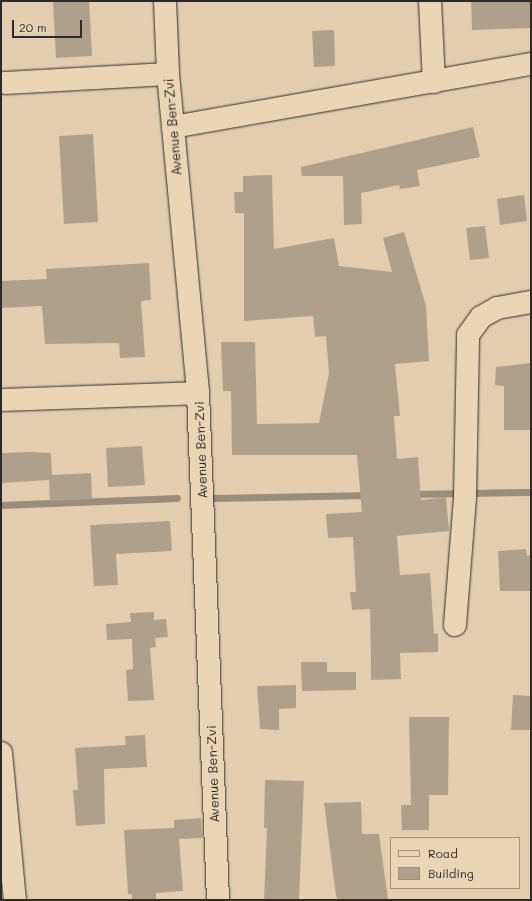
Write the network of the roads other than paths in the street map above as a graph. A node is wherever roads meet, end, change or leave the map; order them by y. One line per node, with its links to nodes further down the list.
1 (165, 1): 4 (street, Avenue Ben-Zvi)
2 (430, 1): 5 (street)
3 (531, 64): 5 (street)
4 (168, 74): 6 (street); 7 (street, Avenue Ben-Zvi)
5 (434, 82): 7 (street)
6 (5, 83)
7 (173, 127): 9 (street, Avenue Ben-Zvi)
8 (531, 302): 11 (street)
9 (198, 393): 10 (street); 14 (street, Avenue Ben-Zvi)
10 (1, 400)
11 (455, 625)
12 (1, 753): 13 (street)
13 (14, 900)
14 (218, 900)

